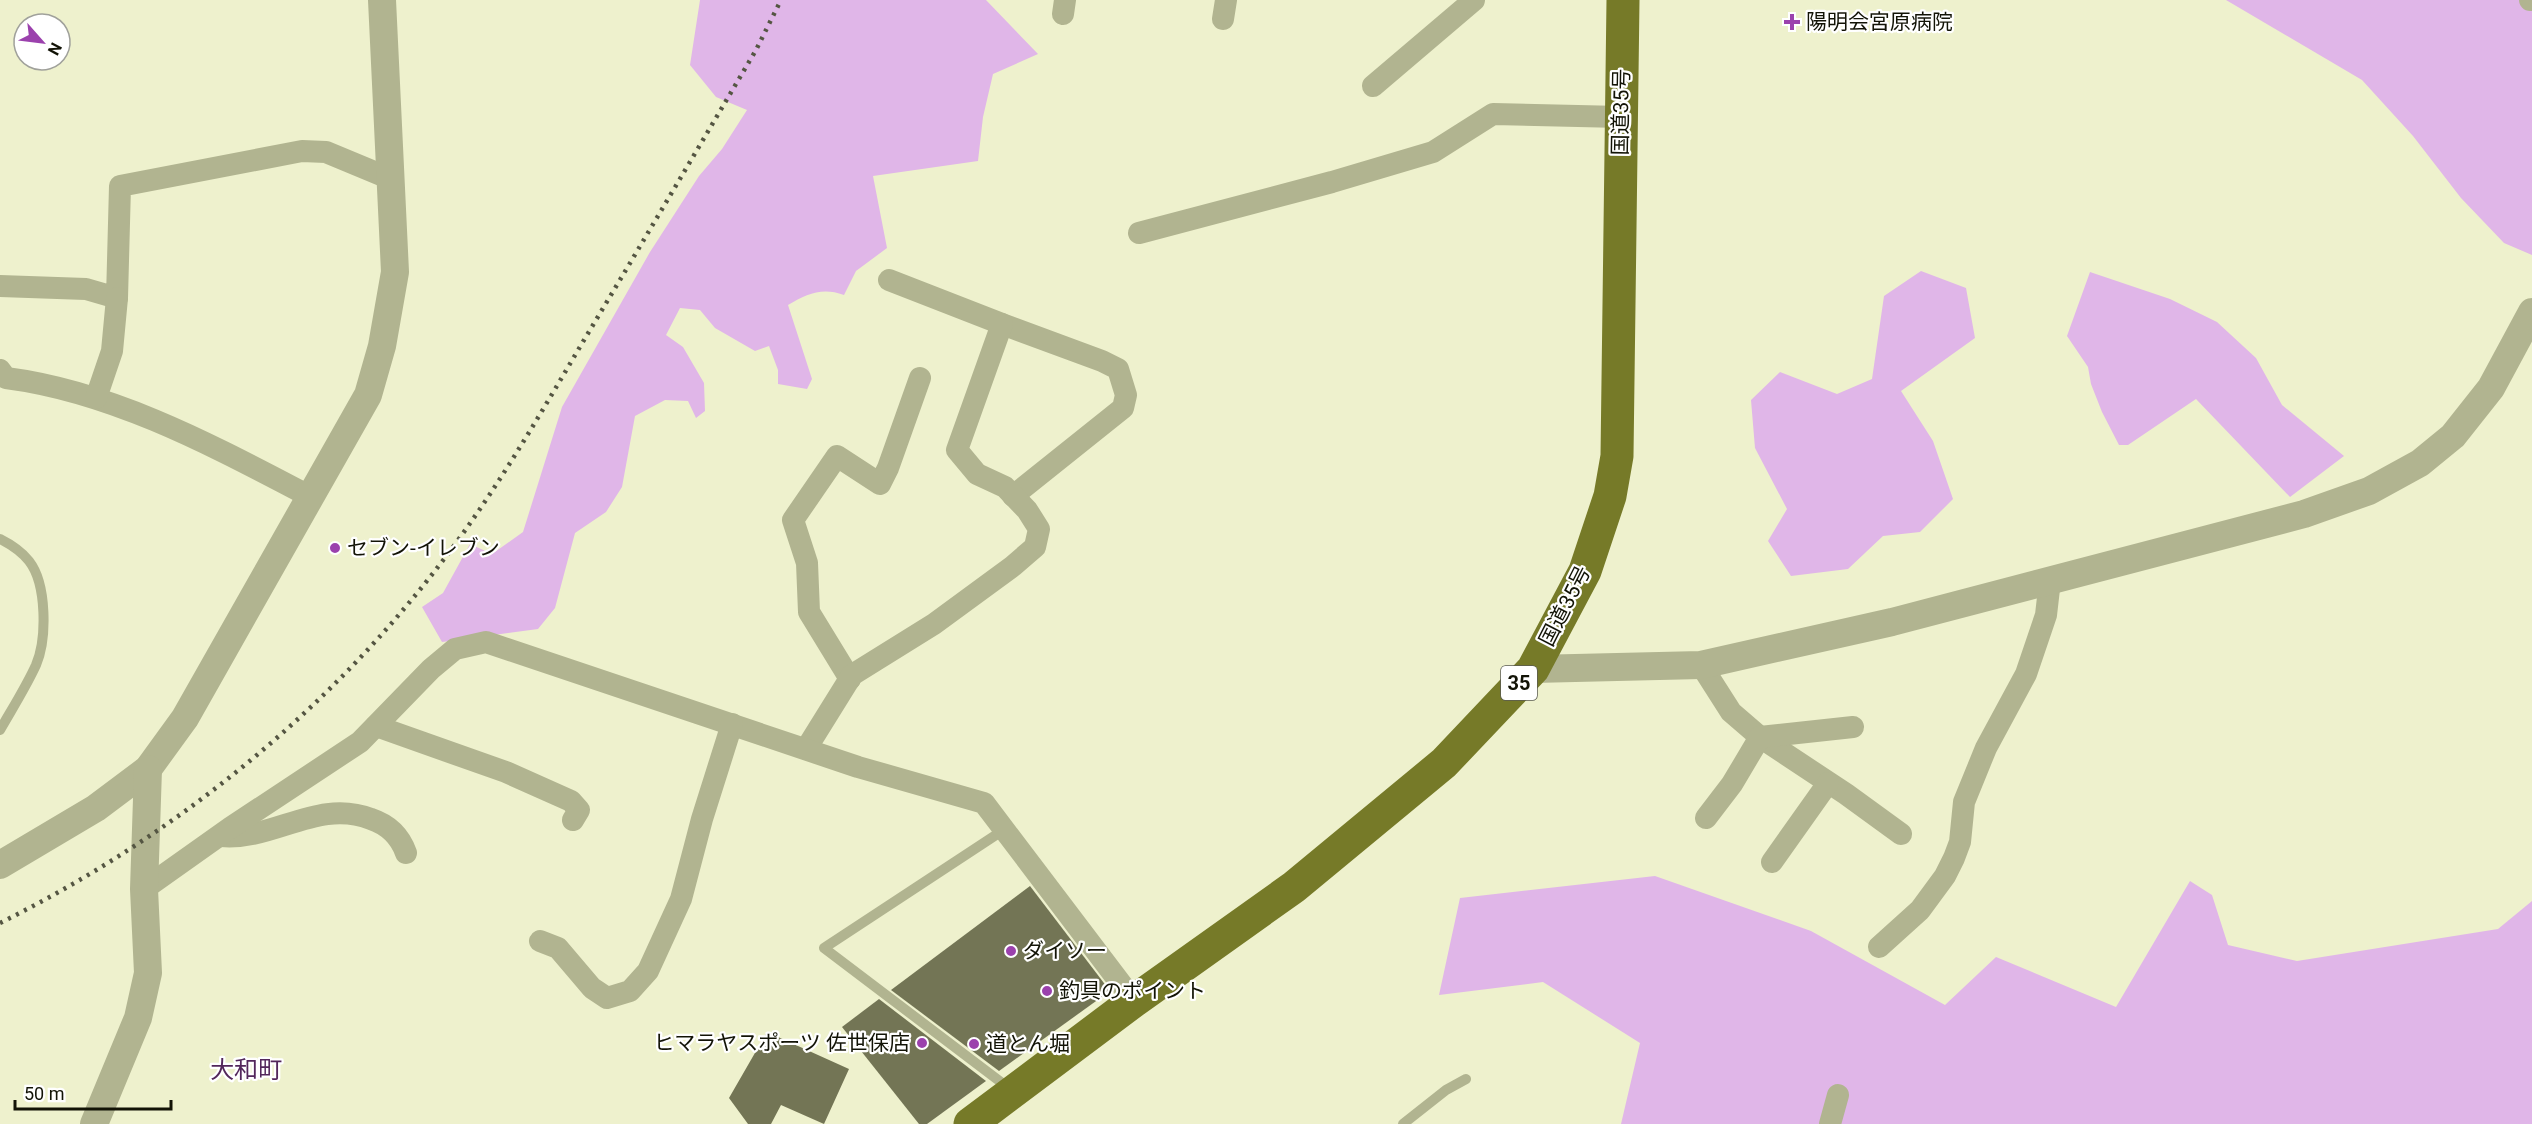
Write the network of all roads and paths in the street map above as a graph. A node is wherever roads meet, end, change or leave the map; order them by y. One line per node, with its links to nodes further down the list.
1 (382, 0): 6 (street)
2 (1474, 0): 4 (street)
3 (1623, 0): 5 (highway, 国道35号 / 35)
4 (1373, 86)
5 (1621, 117): 7 (street); 21 (highway, 国道35号 / 35)
6 (391, 179): 10 (street); 17 (street)
7 (1139, 233)
8 (889, 280): 12 (street)
9 (0, 286): 10 (street)
10 (117, 298): 15 (street)
11 (2532, 312): 19 (street)
12 (1002, 324): 16 (street); 16 (street)
13 (0, 370): 15 (street)
14 (920, 378): 22 (street)
15 (96, 398): 17 (street)
16 (1013, 496): 22 (street)
17 (311, 497): 29 (street)
18 (0, 539): 26 (lane)
19 (2050, 580): 20 (street); 41 (street)
20 (1701, 665): 21 (street); 27 (street)
21 (1533, 669): 42 (highway, 国道35号 / 35)
22 (850, 679): 28 (street)
23 (732, 724): 24 (street); 28 (street); 40 (street)
24 (376, 726): 32 (street); 35 (street)
25 (1853, 727): 27 (street)
26 (0, 730)
27 (1760, 737): 30 (street); 31 (street)
28 (806, 749): 33 (street)
29 (148, 769): 38 (street); 39 (street)
30 (1827, 783): 34 (street); 37 (street)
31 (1706, 818)
32 (573, 820)
33 (1005, 829): 42 (street); 44 (lane)
34 (1901, 834)
35 (220, 836): 36 (street); 39 (street)
36 (406, 853)
37 (1772, 862)
38 (0, 865)
39 (144, 889): 46 (street)
40 (540, 941)
41 (1879, 947)
42 (1134, 1001): 44 (highway, 国道35号 / 35)
43 (1466, 1079): 48 (lane)
44 (1013, 1091): 47 (highway, 国道35号 / 35)
45 (1838, 1095): 49 (street)
46 (94, 1124)
47 (969, 1124)
48 (1403, 1124)
49 (1830, 1124)

